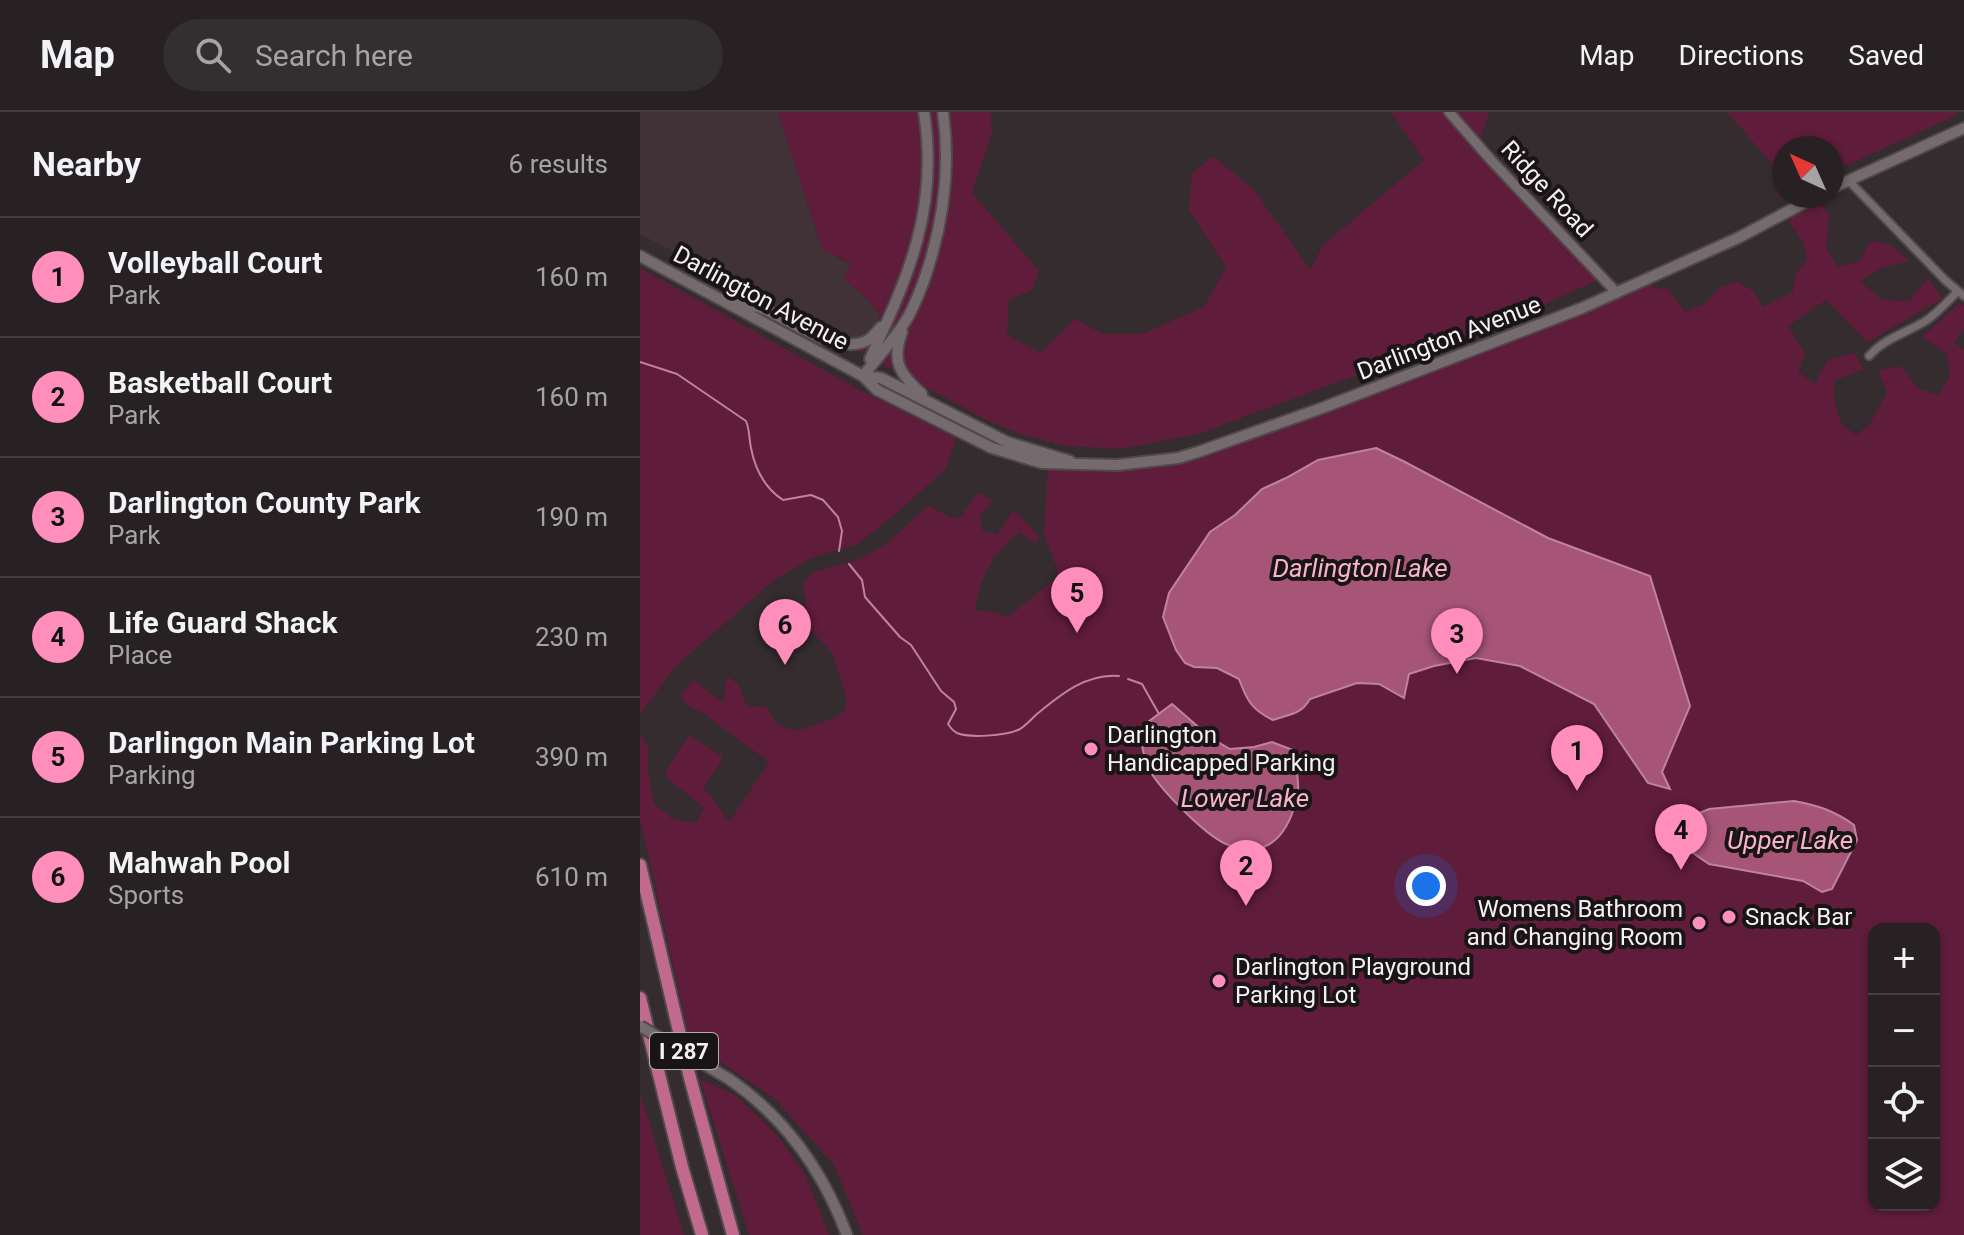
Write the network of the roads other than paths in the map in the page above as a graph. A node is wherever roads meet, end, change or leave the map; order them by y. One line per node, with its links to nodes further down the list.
1 (943, 112): 5 (main road)
2 (1449, 112): 12 (street, Ridge Road)
3 (925, 116): 5 (main road); 8 (main road)
4 (1964, 128): 6 (main road)
5 (946, 178): 8 (main road); 15 (main road)
6 (1849, 181): 7 (main road); 13 (street)
7 (1844, 183)
8 (926, 199): 11 (main road)
9 (1795, 208): 12 (main road, Darlington Avenue)
10 (640, 256): 14 (main road, Darlington Avenue)
11 (904, 285): 14 (main road); 17 (main road)
12 (1617, 293): 19 (main road, Darlington Avenue)
13 (1961, 294): 16 (street)
14 (726, 302): 17 (main road, Darlington Avenue)
15 (905, 324): 17 (main road); 18 (main road)
16 (1869, 356)
17 (863, 376): 18 (main road, Darlington Avenue); 19 (main road, Darlington Avenue)
18 (933, 403): 19 (main road, Darlington Avenue)
19 (1079, 465)
20 (640, 865): 24 (highway, I 287)
21 (640, 998): 23 (highway, I 287)
22 (640, 1026): 25 (main road, bridge)
23 (702, 1235)
24 (733, 1235)
25 (847, 1235)

